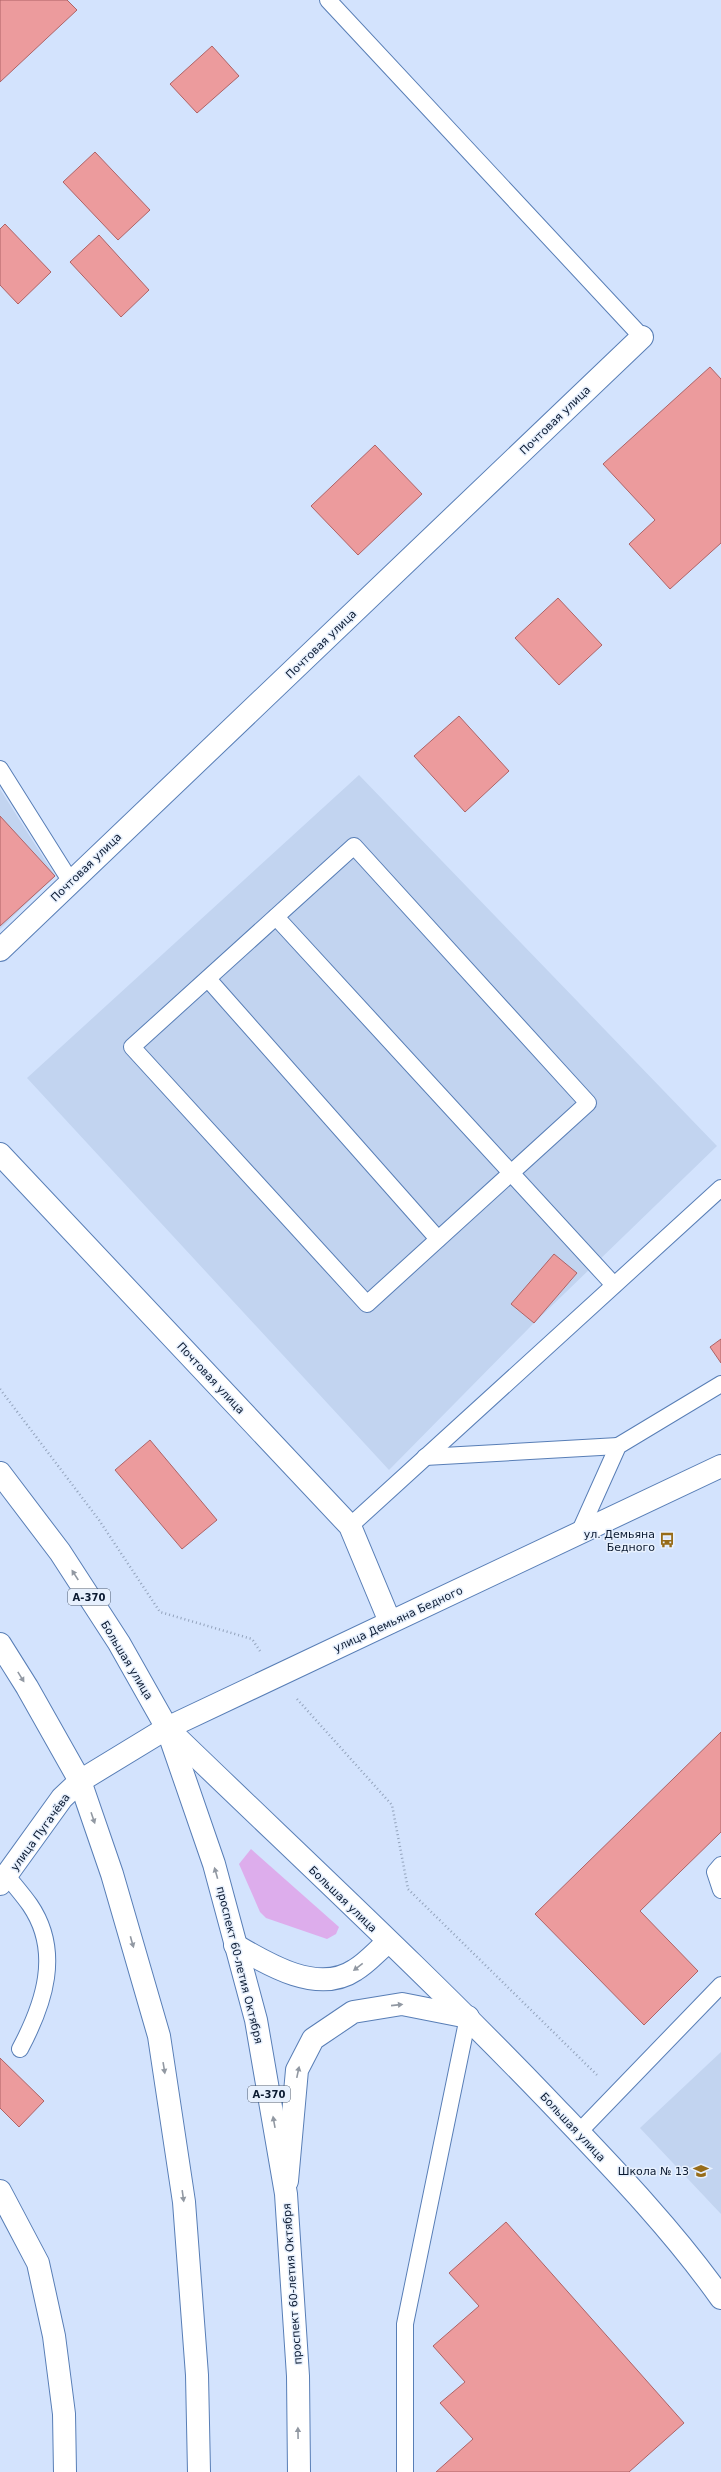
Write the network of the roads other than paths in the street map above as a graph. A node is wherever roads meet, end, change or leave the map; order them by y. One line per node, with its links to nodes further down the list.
1 (328, 0): 2 (lane)
2 (642, 337): 4 (main road, Почтовая улица)
3 (0, 768): 4 (lane)
4 (71, 882): 6 (main road, Почтовая улица)
5 (276, 917): 7 (lane); 9 (lane); 9 (lane)
6 (0, 950)
7 (208, 979): 11 (lane); 11 (lane)
8 (0, 1154): 18 (main road, Почтовая улица)
9 (511, 1173): 11 (lane); 12 (lane)
10 (721, 1188): 12 (lane)
11 (438, 1239)
12 (614, 1285): 15 (lane)
13 (721, 1384): 14 (lane)
14 (618, 1446): 15 (lane); 19 (lane)
15 (425, 1457): 18 (lane)
16 (721, 1466): 19 (main road, улица Демьяна Бедного)
17 (0, 1473): 22 (main road, Большая улица / А-370, one-way to 17)
18 (350, 1526): 20 (main road, Почтовая улица)
19 (579, 1533): 20 (main road, улица Демьяна Бедного)
20 (390, 1622): 22 (main road, улица Демьяна Бедного)
21 (0, 1644): 23 (main road, one-way to 23)
22 (167, 1728): 23 (main road, улица Демьяна Бедного); 27 (main road, Большая улица); 28 (main road, проспект 60-летия Октября / А-370, one-way to 22)
23 (80, 1781): 25 (main road, улица Пугачёва); 37 (main road, one-way to 37)
24 (721, 1865): 26 (lane)
25 (4, 1880): 31 (lane)
26 (721, 1890)
27 (388, 1942): 28 (main road, one-way to 28); 30 (main road, Большая улица)
28 (235, 1944): 34 (main road, проспект 60-летия Октября / А-370, one-way to 28)
29 (721, 1985): 32 (lane)
30 (468, 2017): 32 (main road, Большая улица); 34 (main road, one-way to 30); 39 (lane)
31 (20, 2049)
32 (579, 2132): 35 (main road, Большая улица)
33 (0, 2191): 36 (main road)
34 (286, 2194): 38 (main road, проспект 60-летия Октября / А-370, one-way to 34)
35 (721, 2298)
36 (65, 2472)
37 (199, 2472)
38 (299, 2472)
39 (405, 2472)

